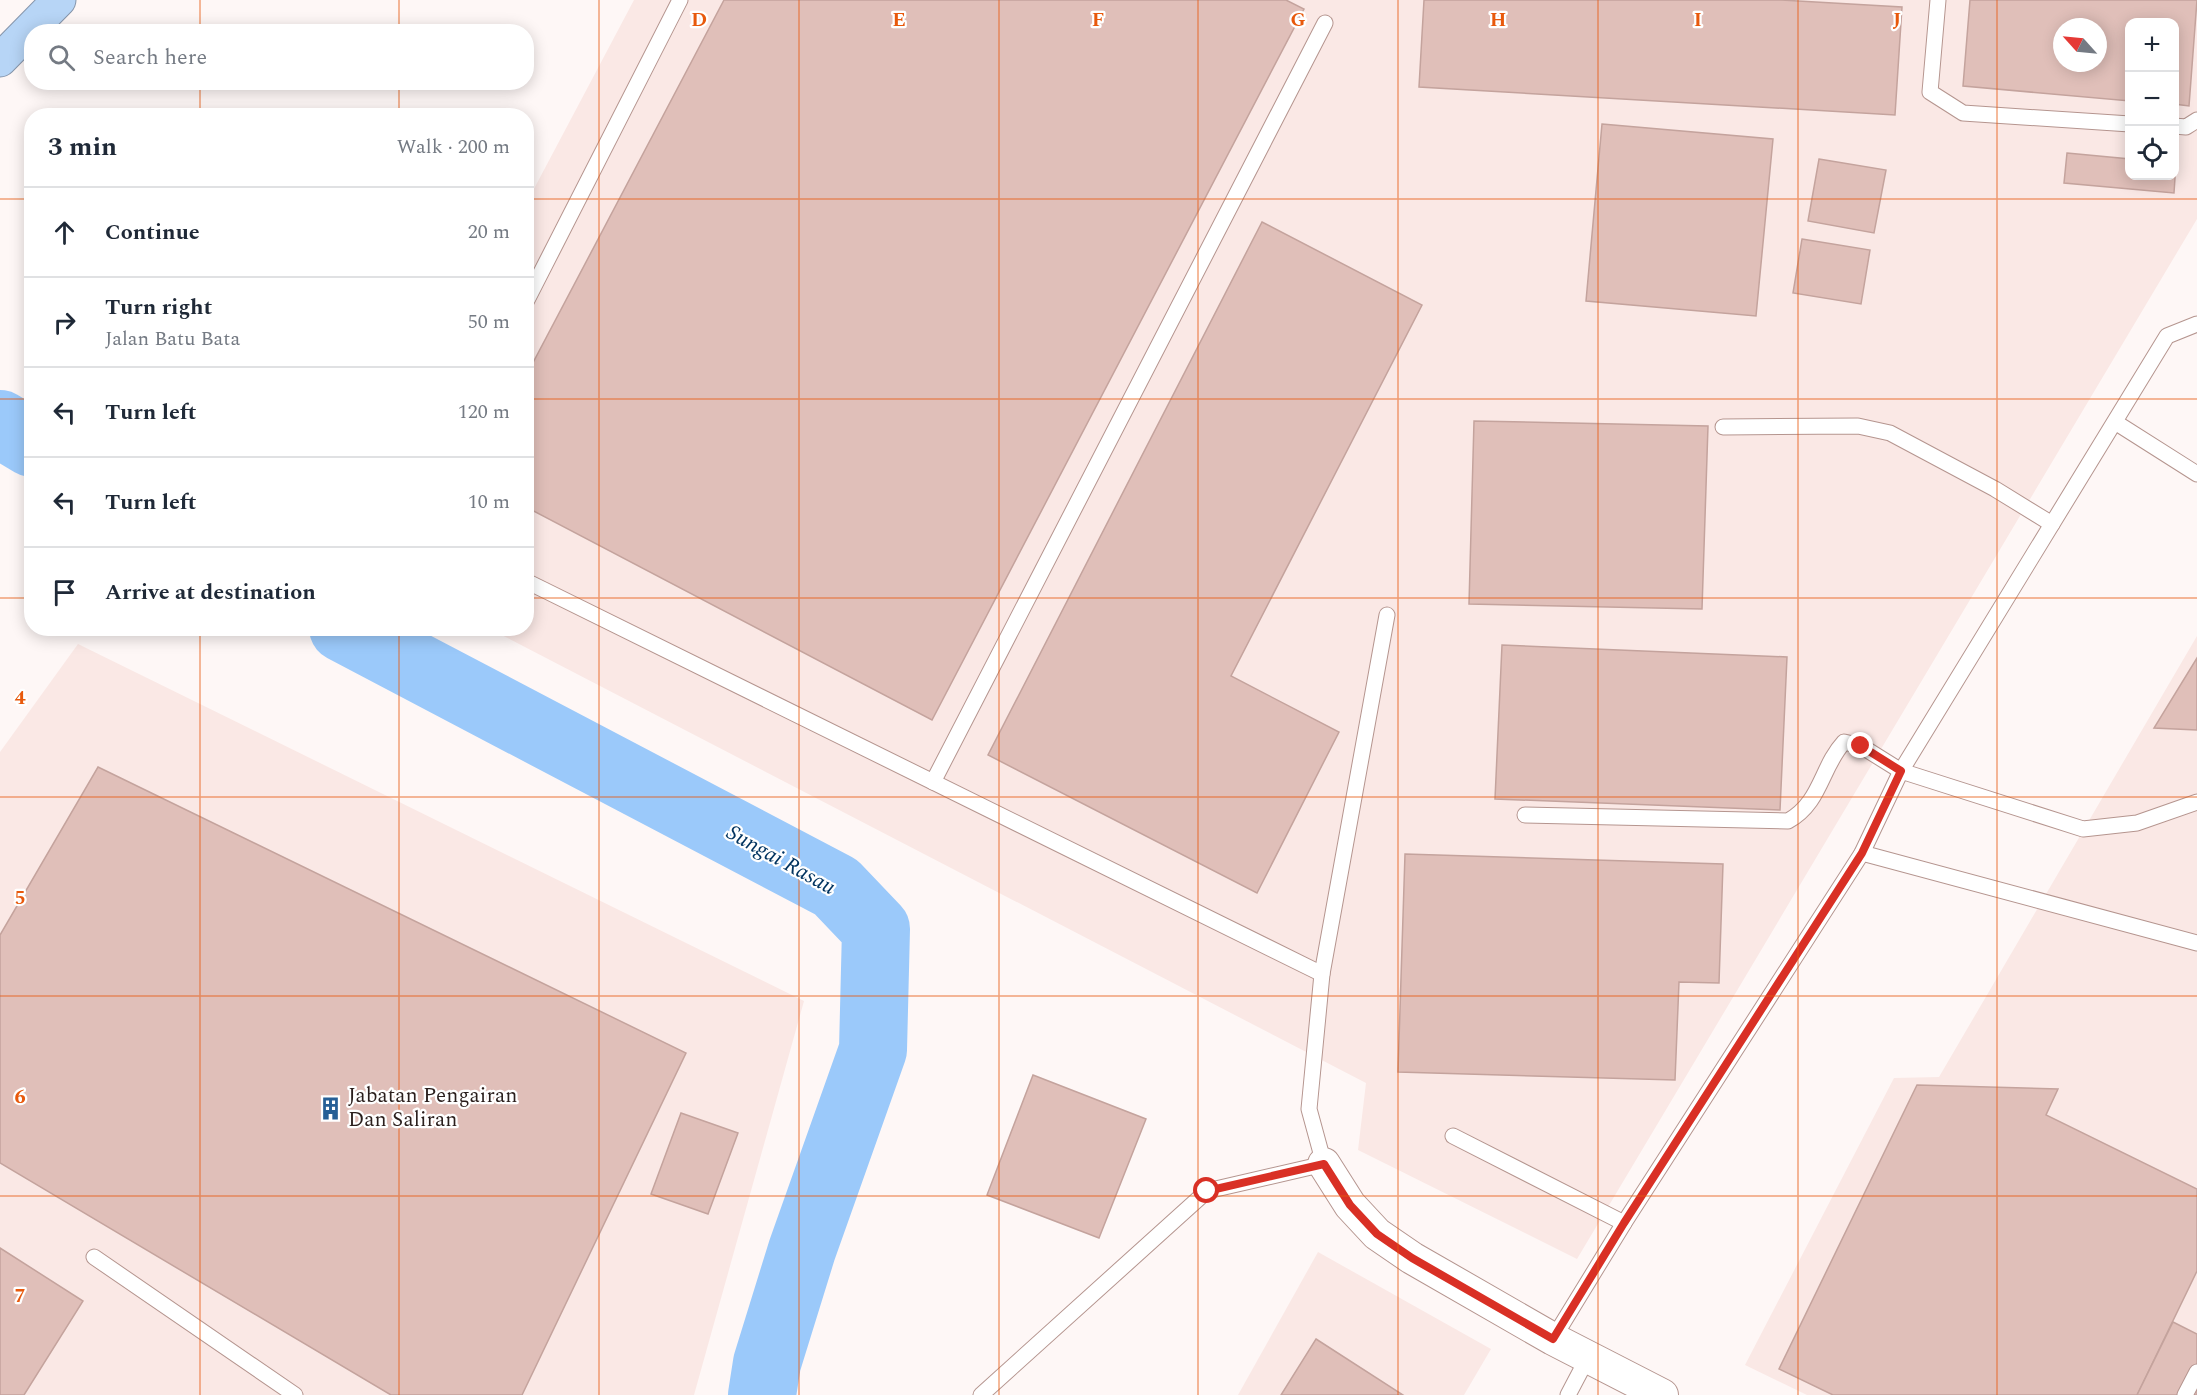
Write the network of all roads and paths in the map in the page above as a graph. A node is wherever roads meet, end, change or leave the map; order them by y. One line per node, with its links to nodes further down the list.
1 (59, 0): 5 (highway)
2 (680, 0): 11 (lane)
3 (1938, 0): 9 (lane)
4 (1325, 23): 20 (lane)
5 (35, 24)
6 (24, 36): 7 (highway)
7 (0, 60)
8 (2197, 120): 10 (lane)
9 (2125, 124)
10 (2179, 126)
11 (534, 286)
12 (2197, 324): 13 (lane)
13 (2115, 422): 15 (lane); 16 (lane)
14 (1723, 427): 16 (lane)
15 (2197, 474)
16 (2052, 524): 19 (lane)
17 (534, 585): 20 (lane)
18 (1387, 615): 25 (lane)
19 (1901, 771): 21 (lane); 22 (lane); 23 (lane)
20 (933, 782): 25 (lane)
21 (2197, 802)
22 (1525, 815)
23 (1862, 853): 24 (lane); 28 (lane)
24 (2197, 943)
25 (1322, 974): 27 (lane)
26 (1453, 1136): 28 (lane)
27 (1324, 1164): 30 (street); 34 (lane)
28 (1624, 1223): 30 (lane)
29 (94, 1257): 33 (lane)
30 (1553, 1339): 31 (street)
31 (1588, 1357): 35 (lane); 36 (street)
32 (2197, 1372): 37 (lane)
33 (295, 1395)
34 (981, 1395)
35 (1569, 1395)
36 (1662, 1395)
37 (2185, 1395)

